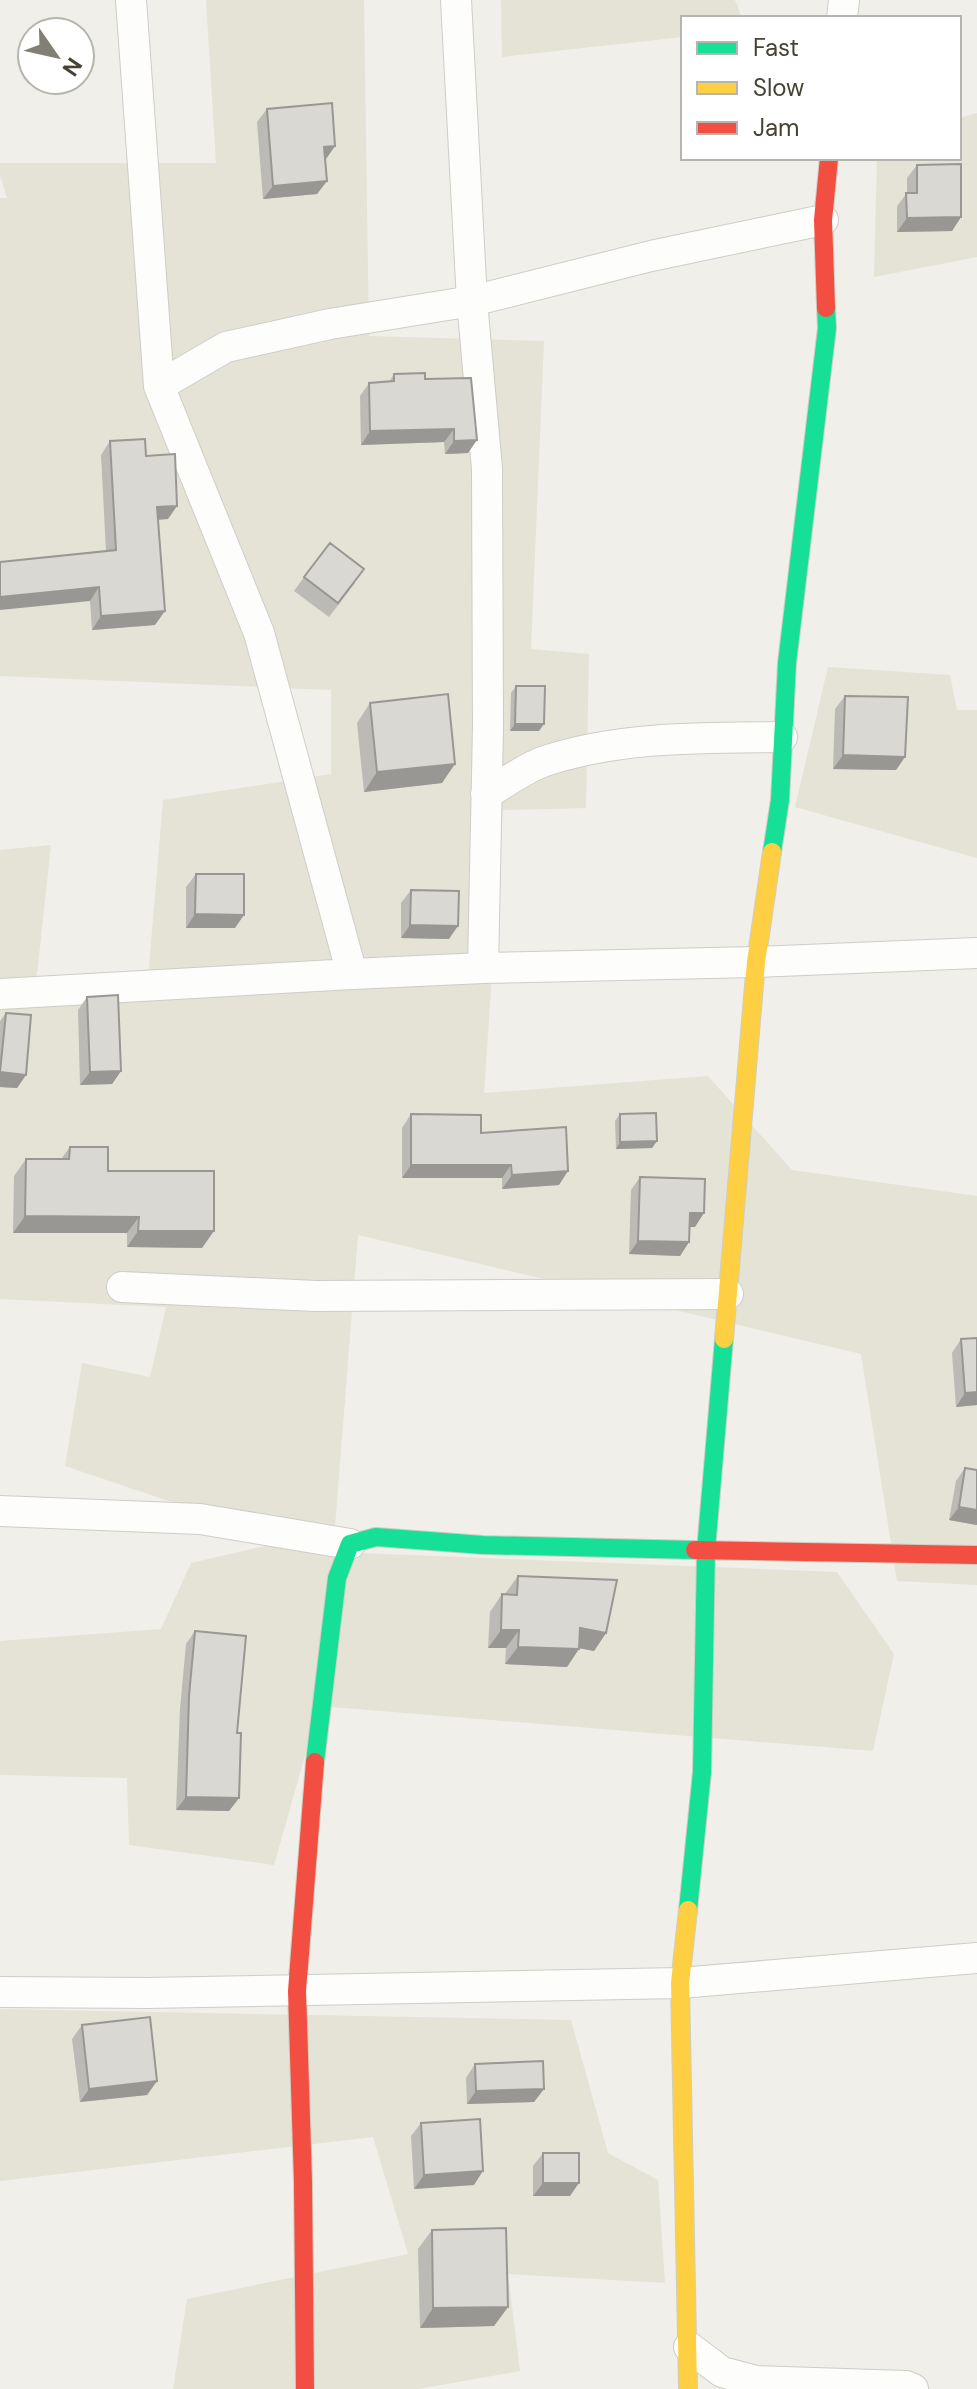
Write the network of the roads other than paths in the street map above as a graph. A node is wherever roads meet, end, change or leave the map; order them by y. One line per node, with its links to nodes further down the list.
1 (131, 0): 6 (street)
2 (456, 0): 5 (street)
3 (829, 160): 4 (street)
4 (823, 220): 5 (street); 7 (street)
5 (472, 301): 6 (street); 8 (street)
6 (159, 386): 12 (street)
7 (782, 737): 8 (street); 10 (street)
8 (486, 794): 11 (street)
9 (977, 953): 10 (street)
10 (756, 962): 11 (street); 15 (street)
11 (483, 968): 12 (street)
12 (352, 974): 13 (street)
13 (0, 994)
14 (122, 1287): 15 (street)
15 (728, 1294): 18 (street)
16 (0, 1511): 17 (street)
17 (350, 1544): 18 (street); 22 (street)
18 (706, 1550): 19 (street); 21 (street)
19 (977, 1555)
20 (977, 1958): 21 (street)
21 (680, 1983): 22 (street); 24 (street)
22 (297, 1991): 23 (street); 25 (street)
23 (0, 1992)
24 (689, 2347): 26 (street); 27 (street)
25 (305, 2389)
26 (688, 2389)
27 (913, 2389)

